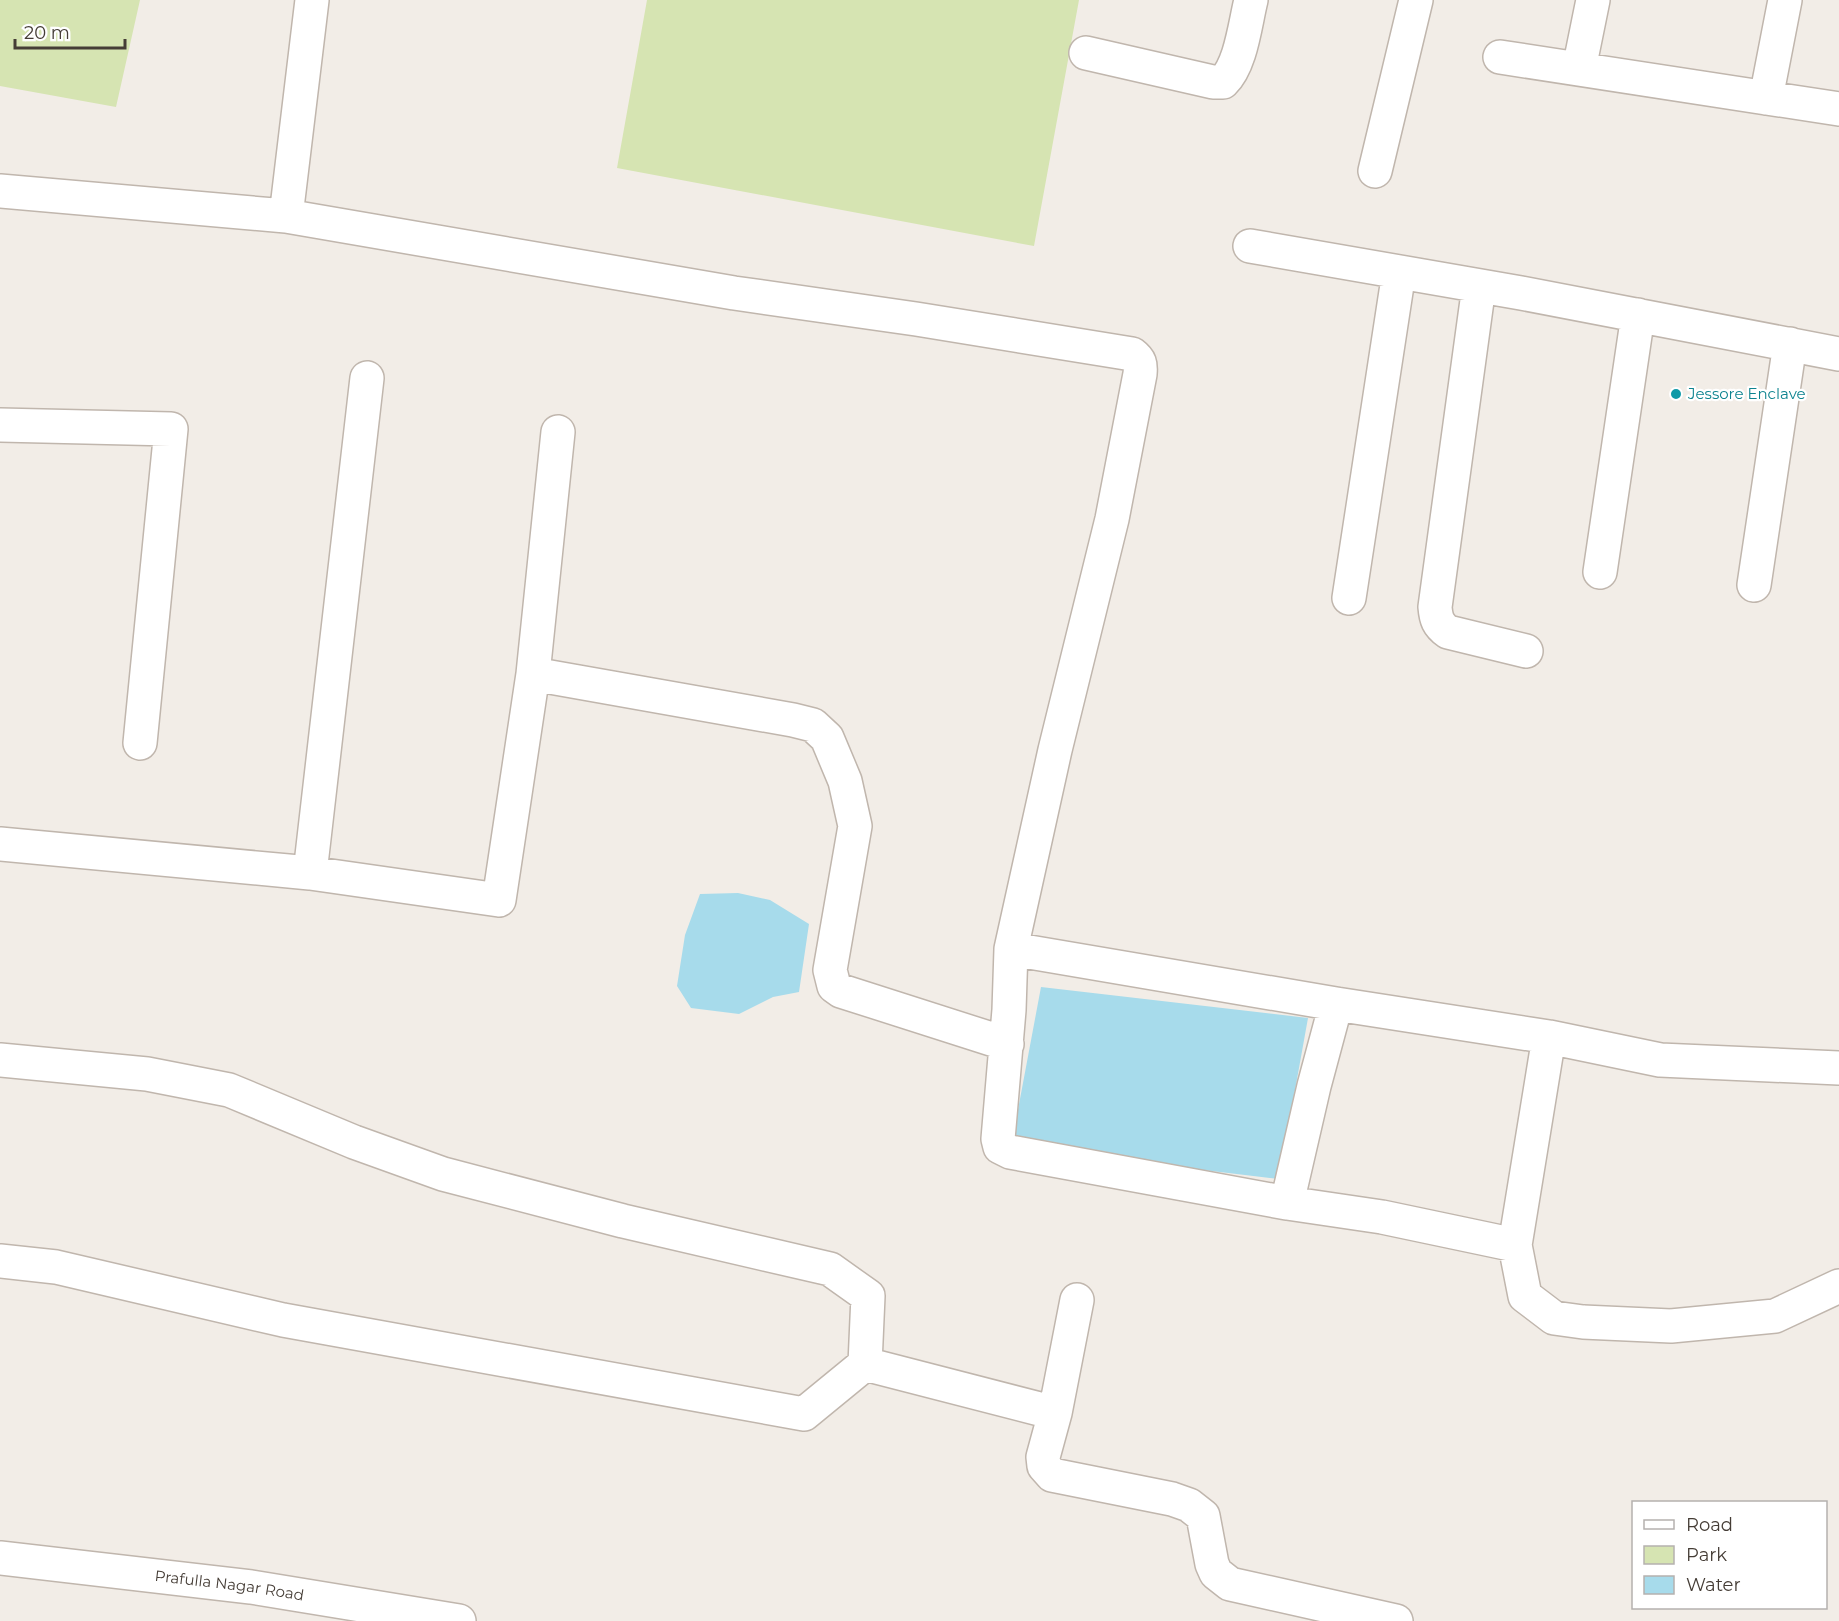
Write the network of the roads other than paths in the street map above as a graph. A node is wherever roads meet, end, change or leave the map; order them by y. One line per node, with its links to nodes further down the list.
1 (312, 0): 13 (street)
2 (1251, 0): 6 (street)
3 (1416, 0): 11 (street)
4 (1593, 0): 8 (street)
5 (1785, 0): 9 (street)
6 (1086, 53)
7 (1500, 57): 8 (street)
8 (1579, 69): 9 (street)
9 (1766, 98): 10 (street)
10 (1839, 109)
11 (1375, 171)
12 (0, 191): 13 (street)
13 (286, 216): 31 (street)
14 (1250, 246): 15 (street)
15 (1399, 272): 16 (street); 25 (street)
16 (1479, 286): 17 (street); 26 (street)
17 (1638, 315): 18 (street); 23 (street)
18 (1790, 344): 19 (street); 24 (street)
19 (1839, 354)
20 (367, 378): 30 (street)
21 (0, 425): 28 (street)
22 (558, 432): 27 (street)
23 (1600, 572)
24 (1754, 585)
25 (1349, 598)
26 (1526, 651)
27 (533, 674): 30 (street); 34 (street)
28 (140, 743)
29 (0, 844): 30 (street)
30 (310, 873)
31 (1011, 948): 32 (street); 34 (street)
32 (1336, 1004): 33 (street); 37 (street)
33 (1549, 1037): 36 (street); 38 (street)
34 (1006, 1044): 37 (street)
35 (0, 1060): 42 (street)
36 (1839, 1068)
37 (1287, 1203): 38 (street)
38 (1515, 1245): 40 (street)
39 (0, 1261): 42 (street)
40 (1839, 1286)
41 (1077, 1300): 43 (street)
42 (865, 1364): 43 (street)
43 (1055, 1413): 46 (street)
44 (0, 1558): 45 (street, Prafulla Nagar Road)
45 (459, 1621)
46 (1396, 1621)

